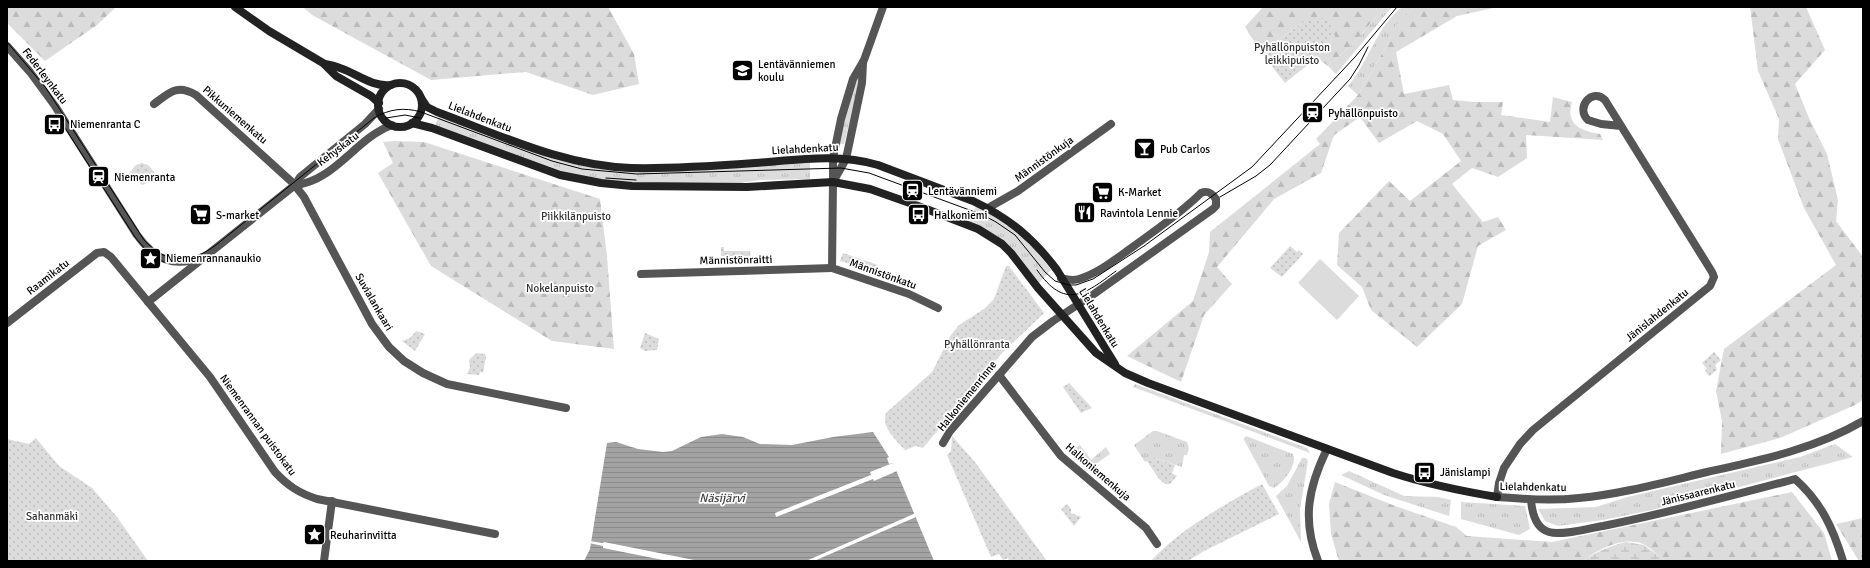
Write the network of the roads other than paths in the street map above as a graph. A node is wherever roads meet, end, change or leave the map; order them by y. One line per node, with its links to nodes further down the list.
1 (235, 7): 5 (main road)
2 (883, 7): 4 (street)
3 (7, 46): 20 (street, Federleynkatu)
4 (864, 60): 14 (street, Männistönkatu); 15 (street)
5 (323, 63): 6 (main road); 9 (main road)
6 (392, 85): 7 (main road); 9 (main road)
7 (421, 98): 10 (main road); 14 (main road, Lielahdenkatu)
8 (154, 104): 17 (street, Pikkuniemenkatu)
9 (379, 106): 12 (main road); 17 (street, Kehyskatu)
10 (412, 123): 12 (main road); 16 (main road, Lielahdenkatu)
11 (1111, 124): 18 (street, Männistönkuja)
12 (392, 125): 17 (street, Kehyskatu)
13 (1621, 126): 13 (street, Jänislahdenkatu); 35 (street, Jänislahdenkatu)
14 (833, 158): 15 (main road, Lielahdenkatu); 16 (street, Männistönkatu)
15 (846, 159): 16 (street); 18 (main road, Lielahdenkatu)
16 (832, 182): 21 (street, Männistönkatu); 27 (main road, Lielahdenkatu)
17 (295, 185): 20 (street, Kehyskatu); 31 (street, Suvialankaari)
18 (988, 208): 23 (main road, Lielahdenkatu)
19 (104, 252): 24 (street, Niemenrannan puistokatu); 28 (street, Raamikatu)
20 (206, 256): 24 (street, Kehyskatu)
21 (832, 268): 22 (street, Männistönraitti); 26 (street, Männistönkatu)
22 (641, 274)
23 (1061, 278): 25 (main road, Lielahdenkatu); 25 (street, Halkoniemenrinne)
24 (148, 302): 37 (street, Niemenrannan puistokatu)
25 (1078, 304): 27 (street, Halkoniemenrinne); 29 (main road, Lielahdenkatu)
26 (938, 308)
27 (1061, 315): 29 (main road, Lielahdenkatu); 30 (street, Halkoniemenrinne)
28 (7, 323)
29 (1117, 368): 34 (main road, Lielahdenkatu)
30 (999, 375): 33 (street, Halkoniemenrinne); 39 (street, Halkoniemenkuja)
31 (566, 408)
32 (1863, 421): 36 (street, Lielahdenkatu)
33 (943, 443)
34 (1327, 449): 35 (main road, Lielahdenkatu); 41 (street)
35 (1497, 498): 36 (street, Lielahdenkatu)
36 (1531, 500): 42 (street, Jänissaarenkatu)
37 (332, 501): 38 (street, Niemenrannan puistokatu); 40 (street)
38 (495, 534)
39 (1157, 544)
40 (324, 561)
41 (1318, 561)
42 (1843, 561)

